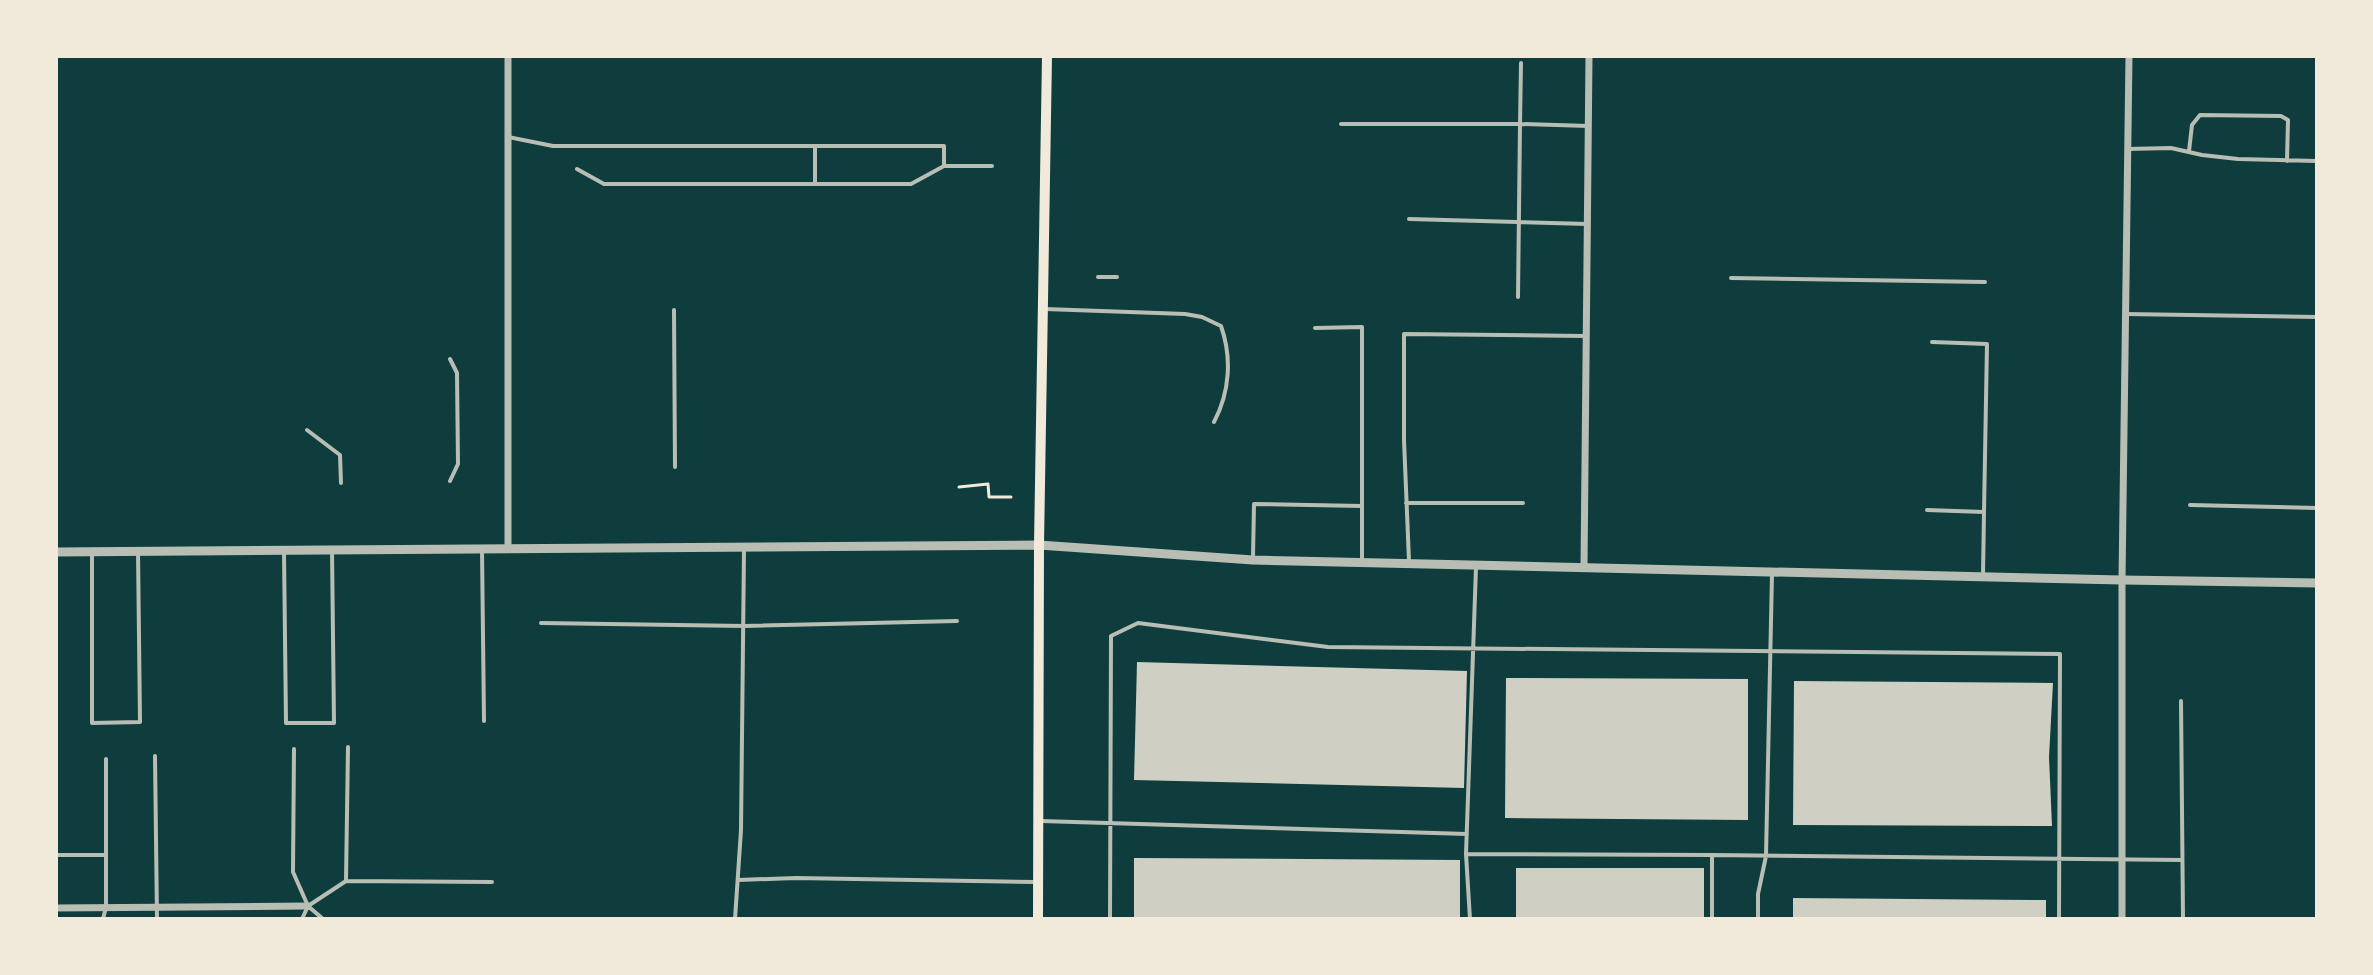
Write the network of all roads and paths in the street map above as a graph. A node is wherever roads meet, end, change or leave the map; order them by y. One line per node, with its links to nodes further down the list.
1 (508, 56): 9 (street)
2 (1047, 56): 27 (main road)
3 (1589, 56): 8 (street)
4 (2129, 56): 11 (street)
5 (1521, 63): 7 (lane)
6 (1341, 124): 7 (lane)
7 (1520, 124): 8 (lane); 20 (lane)
8 (1589, 126): 21 (street)
9 (508, 137): 10 (lane); 51 (street)
10 (815, 147): 15 (lane); 18 (lane)
11 (2127, 149): 12 (lane); 29 (street)
12 (2189, 152): 13 (lane); 13 (lane)
13 (2287, 161): 14 (lane)
14 (2317, 161)
15 (944, 166): 16 (lane); 18 (lane)
16 (992, 166)
17 (577, 169): 18 (lane)
18 (815, 184)
19 (1409, 219): 20 (lane)
20 (1518, 224): 21 (lane); 26 (lane)
21 (1588, 224): 32 (street)
22 (1098, 277): 23 (lane)
23 (1117, 277)
24 (1731, 278): 25 (lane)
25 (1985, 282)
26 (1518, 297)
27 (1043, 309): 35 (lane); 49 (main road)
28 (674, 310): 37 (lane)
29 (2125, 314): 30 (lane); 65 (street)
30 (2317, 317)
31 (1315, 328): 45 (lane)
32 (1587, 336): 42 (lane); 62 (street)
33 (1932, 342): 48 (lane)
34 (450, 359): 38 (lane)
35 (1214, 422)
36 (307, 430): 39 (lane)
37 (675, 467)
38 (450, 481)
39 (341, 483)
40 (959, 487): 41 (path)
41 (1011, 497)
42 (1406, 503): 43 (lane); 60 (lane)
43 (1523, 503)
44 (2190, 505): 46 (lane)
45 (1362, 506): 58 (lane); 59 (lane)
46 (2317, 508)
47 (1927, 510): 48 (lane)
48 (1984, 512): 64 (lane)
49 (1039, 545): 50 (street); 58 (street); 78 (main road)
50 (744, 548): 51 (street); 69 (lane)
51 (508, 549): 54 (street)
52 (284, 550): 53 (street); 53 (lane); 55 (street)
53 (332, 550): 54 (street)
54 (482, 550): 73 (lane)
55 (138, 551): 57 (street); 57 (lane)
56 (56, 552): 57 (street)
57 (92, 552)
58 (1253, 560): 59 (street)
59 (1362, 562): 60 (street)
60 (1409, 563): 61 (street)
61 (1476, 565): 62 (street); 70 (lane)
62 (1584, 567): 63 (street)
63 (1772, 572): 64 (street); 71 (lane)
64 (1983, 577): 65 (street)
65 (2122, 580): 66 (street); 87 (street)
66 (2317, 583)
67 (957, 621): 69 (lane)
68 (541, 623): 69 (lane)
69 (745, 626): 89 (lane)
70 (1475, 647): 71 (lane); 79 (lane); 80 (lane)
71 (1770, 651): 85 (lane); 86 (lane)
72 (2181, 701): 88 (lane)
73 (484, 721)
74 (348, 747): 90 (lane)
75 (294, 749): 93 (lane)
76 (155, 756): 95 (lane)
77 (106, 759): 83 (lane)
78 (1038, 821): 79 (lane); 92 (main road)
79 (1111, 823): 80 (lane); 103 (lane)
80 (1467, 834): 81 (lane)
81 (1466, 854): 84 (lane); 104 (lane)
82 (56, 855): 83 (lane)
83 (106, 855): 94 (lane)
84 (1712, 855): 85 (lane); 105 (lane)
85 (1766, 856): 86 (lane); 106 (lane)
86 (2059, 859): 87 (lane); 107 (lane)
87 (2122, 860): 88 (lane); 108 (street)
88 (2182, 860): 109 (lane)
89 (738, 880): 92 (lane); 101 (lane)
90 (346, 881): 91 (lane); 93 (lane)
91 (492, 882)
92 (1038, 882): 102 (main road)
93 (308, 906): 95 (street); 99 (lane); 100 (lane)
94 (106, 907): 95 (street); 96 (street); 97 (lane)
95 (157, 907): 98 (lane)
96 (56, 908)
97 (103, 919)
98 (157, 919)
99 (302, 919)
100 (323, 919)
101 (735, 919)
102 (1038, 919)
103 (1110, 919)
104 (1470, 919)
105 (1712, 919)
106 (1758, 919)
107 (2059, 919)
108 (2122, 919)
109 (2183, 919)

